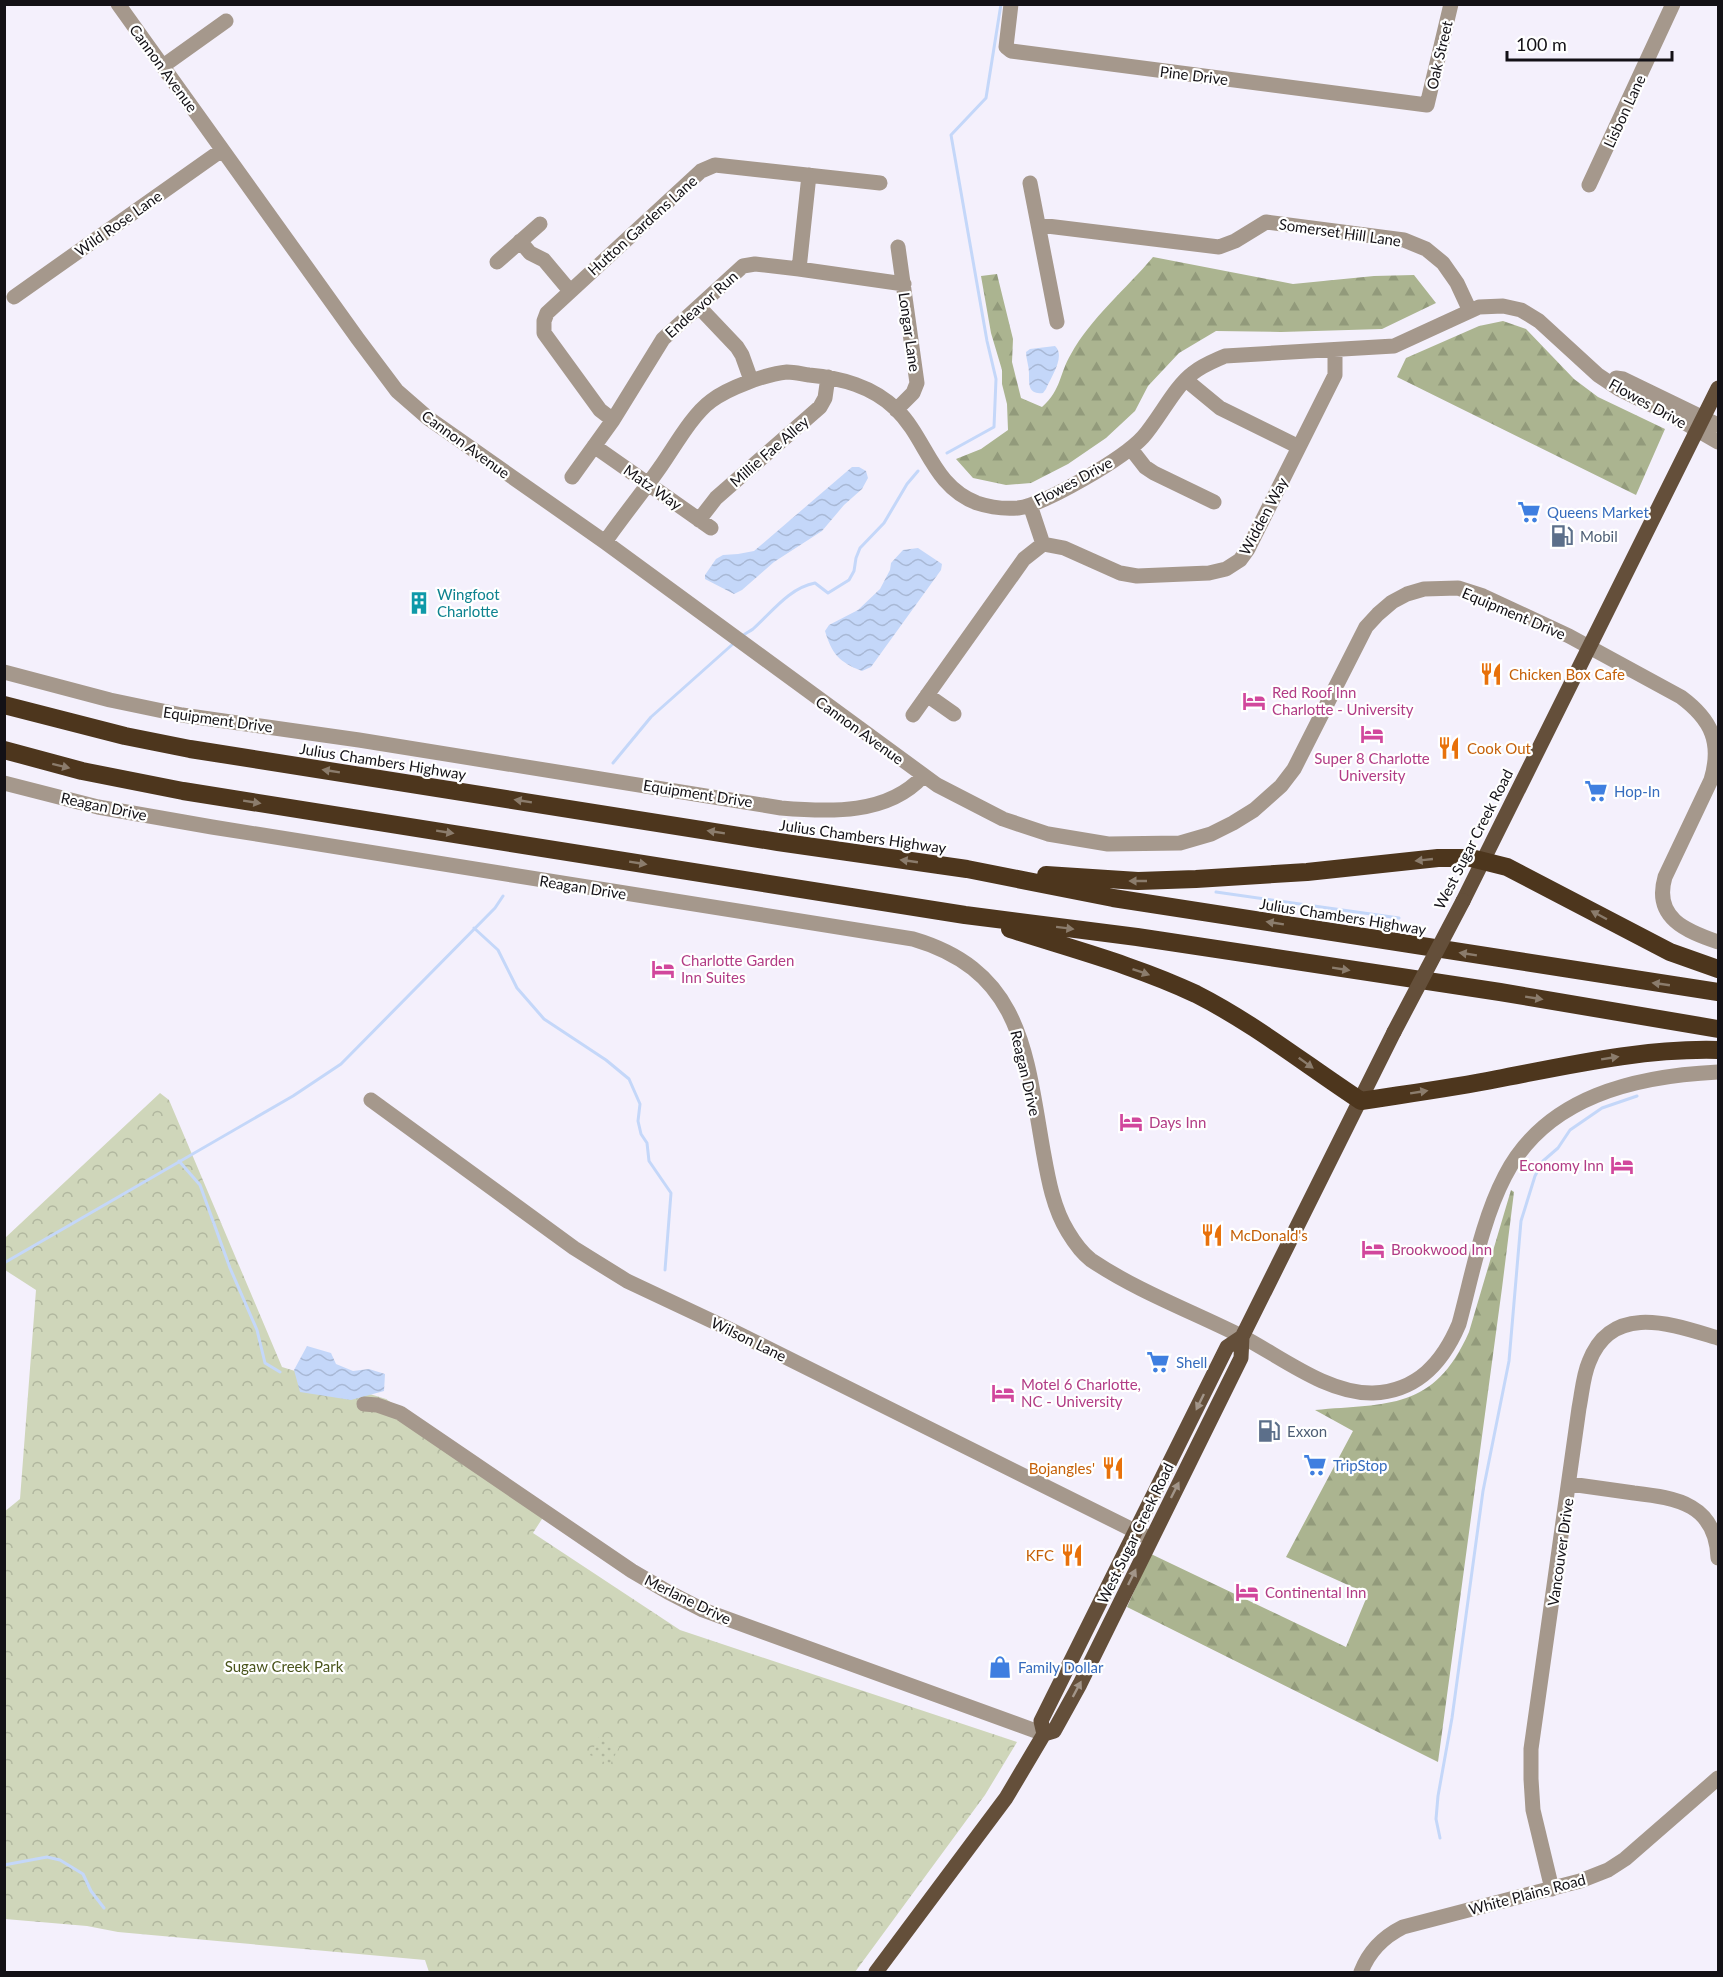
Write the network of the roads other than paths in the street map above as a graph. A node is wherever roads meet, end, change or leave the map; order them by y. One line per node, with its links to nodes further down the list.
1 (118, 4): 6 (street, Cannon Avenue)
2 (1011, 4): 7 (street, Pine Drive)
3 (1451, 4): 7 (street, Oak Street)
4 (1673, 4): 12 (street, Lisbon Lane)
5 (226, 21): 6 (street)
6 (162, 66): 8 (street, Cannon Avenue)
7 (1427, 105)
8 (222, 150): 21 (street, Wild Rose Lane); 43 (street, Cannon Avenue)
9 (809, 175): 10 (street, Hutton Gardens Lane); 18 (street); 20 (street, Hutton Gardens Lane)
10 (880, 183)
11 (1030, 183): 14 (street)
12 (1589, 185)
13 (540, 224): 15 (street)
14 (1039, 225): 23 (street, Somerset Hill Lane); 24 (street)
15 (520, 241): 17 (street); 20 (street)
16 (898, 247): 19 (street, Longar Lane)
17 (497, 262)
18 (799, 269): 19 (street, Endeavor Run); 22 (street, Endeavor Run)
19 (903, 284): 30 (street, Longar Lane)
20 (570, 291): 31 (street, Hutton Gardens Lane)
21 (14, 297)
22 (699, 307): 27 (street); 31 (street, Endeavor Run)
23 (1470, 311): 25 (street, Flowes Drive); 32 (street, Flowes Drive)
24 (1057, 322)
25 (1335, 350): 28 (street, Flowes Drive); 36 (street, Widden Way)
26 (828, 377): 27 (street, Flowes Drive); 30 (street, Flowes Drive); 42 (street, Millie Fae Alley)
27 (752, 380): 39 (street, Flowes Drive)
28 (1186, 380): 36 (street); 37 (street, Flowes Drive)
29 (1719, 388): 32 (main road, West Sugar Creek Road)
30 (896, 410): 41 (street, Flowes Drive)
31 (613, 420): 35 (street, Endeavor Run)
32 (1701, 424): 33 (street); 34 (street); 45 (main road, West Sugar Creek Road)
33 (1719, 425)
34 (1719, 442)
35 (594, 446): 38 (street, Endeavor Run); 39 (street, Matz Way)
36 (1299, 447): 44 (street, Widden Way)
37 (1131, 449): 40 (street); 41 (street, Flowes Drive)
38 (572, 477)
39 (648, 484): 42 (street, Matz Way); 43 (street, Flowes Drive)
40 (1214, 502)
41 (1030, 505): 44 (street)
42 (705, 524)
43 (605, 542): 52 (street, Cannon Avenue)
44 (1043, 544): 47 (street)
45 (1588, 648): 52 (street, Equipment Drive); 54 (main road, West Sugar Creek Road); 57 (street, Equipment Drive)
46 (4, 672): 52 (street, Equipment Drive)
47 (927, 695): 49 (street); 50 (street)
48 (4, 705): 55 (highway, Julius Chambers Highway, one-way to 48)
49 (954, 714)
50 (913, 715)
51 (4, 750): 56 (highway, one-way to 56)
52 (923, 776)
53 (4, 783): 65 (street, Reagan Drive)
54 (1482, 860): 55 (highway, one-way to 55); 58 (highway, one-way to 54); 64 (main road, West Sugar Creek Road, bridge)
55 (967, 869): 59 (highway, Julius Chambers Highway, one-way to 55)
56 (965, 915): 60 (highway, one-way to 60); 64 (highway, one-way to 64)
57 (1719, 942)
58 (1719, 969)
59 (1719, 992)
60 (1719, 1029)
61 (1719, 1050): 64 (highway, one-way to 61)
62 (1719, 1072): 65 (street, Reagan Drive)
63 (371, 1100): 69 (street, Wilson Lane)
64 (1361, 1101): 65 (main road, West Sugar Creek Road)
65 (1242, 1337): 69 (main road, West Sugar Creek Road, one-way to 69); 70 (main road, West Sugar Creek Road, one-way to 65)
66 (1719, 1338): 68 (street, Vancouver Drive)
67 (364, 1404): 72 (street, Merlane Drive)
68 (1570, 1484): 71 (street); 74 (street, Vancouver Drive)
69 (1136, 1531): 70 (street, Wilson Lane); 72 (main road, West Sugar Creek Road)
70 (1151, 1539): 72 (main road, West Sugar Creek Road, one-way to 70)
71 (1719, 1558)
72 (1044, 1734): 75 (main road, West Sugar Creek Road)
73 (1719, 1778): 74 (street, White Plains Road)
74 (1552, 1889): 76 (street, White Plains Road)
75 (876, 1972)
76 (1361, 1972)

